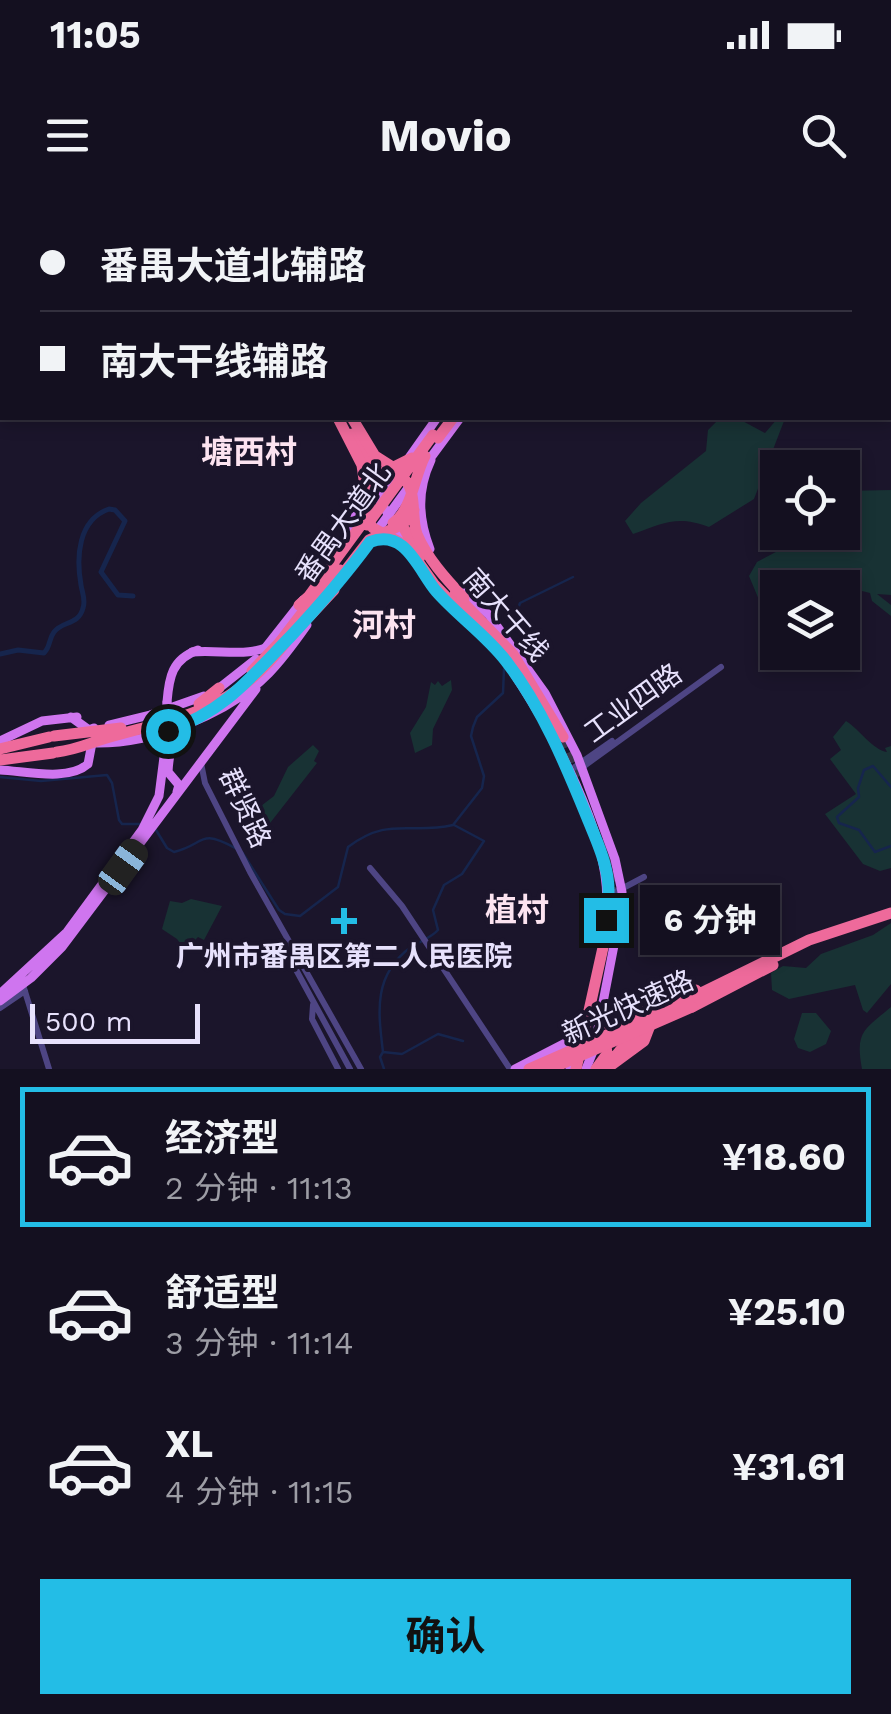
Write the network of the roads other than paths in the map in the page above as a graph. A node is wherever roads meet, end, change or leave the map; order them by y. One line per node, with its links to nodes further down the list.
1 (346, 420): 8 (highway, bridge)
2 (346, 420): 10 (main road)
3 (347, 420): 11 (highway)
4 (348, 420): 21 (highway, bridge)
5 (436, 420): 9 (main road)
6 (448, 420): 9 (highway, 番禺大道北)
7 (458, 420): 9 (main road)
8 (347, 434): 9 (highway, bridge); 18 (highway, bridge)
9 (428, 446): 11 (main road); 12 (main road); 14 (main road); 19 (main road); 22 (highway, bridge); 23 (highway, 番禺大道北, bridge); 25 (highway, 番禺大道北, bridge)
10 (355, 456): 11 (main road); 18 (main road)
11 (372, 461): 12 (main road); 13 (main road)
12 (391, 481): 13 (main road); 14 (main road)
13 (379, 498): 15 (main road); 18 (main road)
14 (400, 498): 15 (main road); 16 (main road)
15 (388, 514): 16 (main road); 17 (main road)
16 (408, 530): 19 (main road); 20 (main road); 30 (highway, 南大干线)
17 (370, 542): 20 (main road); 21 (main road)
18 (346, 543): 22 (highway, bridge); 23 (highway, bridge)
19 (430, 549): 24 (main road)
20 (422, 574): 28 (main road)
21 (333, 588): 25 (highway); 32 (main road)
22 (460, 602): 24 (highway); 28 (highway)
23 (303, 610): 25 (highway, 番禺大道北); 27 (main road)
24 (496, 626): 26 (main road)
25 (286, 637): 29 (main road, bridge); 33 (highway, 番禺大道北, bridge)
26 (507, 638): 30 (highway); 44 (main road)
27 (269, 644): 29 (main road); 34 (main road)
28 (494, 647): 30 (highway); 44 (main road)
29 (192, 652): 57 (main road, bridge)
30 (517, 664): 44 (highway, 南大干线)
31 (719, 666): 51 (street, 工业四路)
32 (267, 675): 36 (main road); 48 (main road)
33 (249, 677): 35 (highway, 番禺大道北); 36 (highway); 39 (highway, 番禺大道北)
34 (219, 688): 35 (highway); 42 (main road)
35 (198, 704): 39 (highway, 番禺大道北)
36 (214, 710): 38 (main road)
37 (72, 717): 41 (main road); 42 (main road); 43 (main road)
38 (196, 721): 40 (main road); 55 (main road)
39 (120, 731): 42 (highway, 番禺大道北)
40 (160, 733): 42 (main road); 55 (main road)
41 (55, 735): 42 (highway, 番禺大道北); 45 (highway, 番禺大道北)
42 (91, 736): 46 (highway, 番禺大道北); 49 (main road)
43 (0, 741)
44 (563, 744): 51 (main road); 52 (main road)
45 (0, 750)
46 (59, 752): 47 (highway, 番禺大道北); 49 (main road)
47 (0, 760)
48 (201, 762): 53 (main road); 58 (street, 群贤路)
49 (88, 764): 50 (main road)
50 (0, 770)
51 (582, 770): 52 (street, 工业四路); 54 (main road)
52 (571, 778): 56 (main road)
53 (184, 785): 55 (main road); 58 (street, 群贤路)
54 (591, 796): 56 (main road); 60 (main road)
55 (171, 797): 57 (main road)
56 (580, 800): 60 (main road)
57 (149, 826): 66 (main road); 67 (main road)
58 (234, 842): 65 (street, 群贤路)
59 (370, 868): 76 (street)
60 (612, 871): 62 (main road); 63 (main road)
61 (644, 877): 62 (street)
62 (621, 891): 63 (main road); 63 (street)
63 (613, 905): 70 (highway); 85 (highway)
64 (891, 916): 68 (highway, 新光快速路); 68 (highway, 新光快速路)
65 (308, 985): 69 (street, 群贤路); 82 (street, 群贤路)
66 (24, 988): 67 (main road); 79 (street)
67 (2, 996)
68 (691, 1002): 70 (highway, bridge); 71 (highway, bridge); 78 (highway, 新光快速路, bridge); 83 (highway, 新光快速路, bridge)
69 (313, 1003): 80 (street, 群贤路); 81 (street, 群贤路)
70 (590, 1016): 72 (highway); 73 (main road); 85 (highway)
71 (655, 1028): 72 (highway); 77 (highway); 78 (highway, bridge)
72 (602, 1031): 77 (highway)
73 (577, 1037): 74 (main road); 85 (main road)
74 (550, 1051): 76 (main road); 84 (main road)
75 (513, 1056): 76 (street)
76 (510, 1067)
77 (602, 1067)
78 (531, 1068)
79 (50, 1069)
80 (338, 1069)
81 (350, 1069)
82 (361, 1069)
83 (550, 1069)
84 (562, 1069)
85 (580, 1069)

